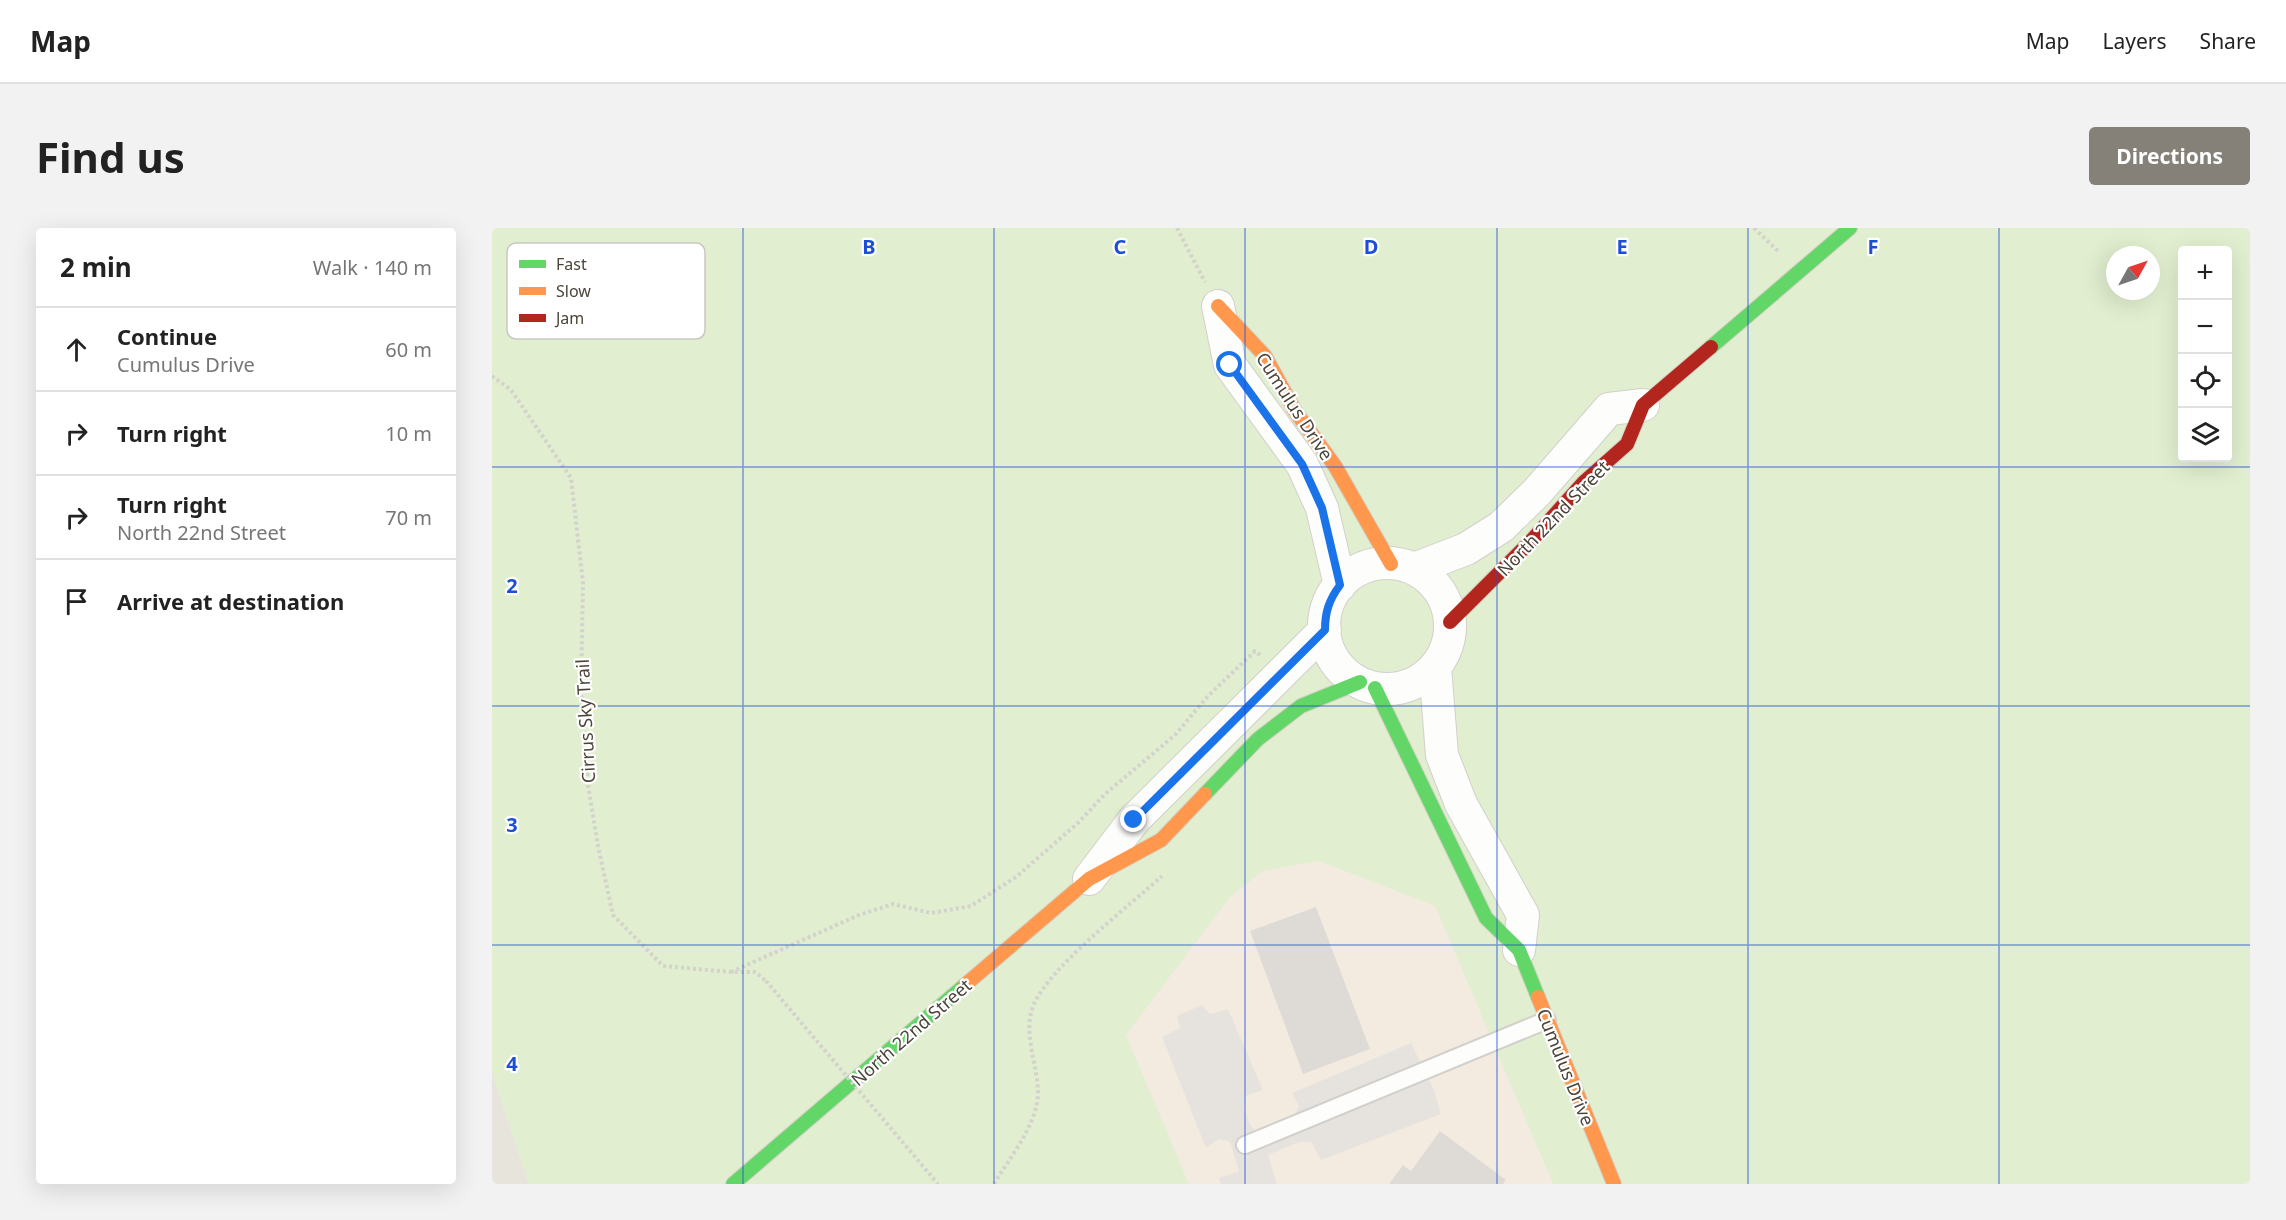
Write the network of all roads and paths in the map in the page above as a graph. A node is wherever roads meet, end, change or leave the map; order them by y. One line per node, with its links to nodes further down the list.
1 (1178, 228): 3 (path)
2 (1850, 228): 5 (street, North 22nd Street)
3 (1218, 306): 6 (street, Cumulus Drive); 7 (street, Cumulus Drive)
4 (492, 376): 16 (path, Cirrus Sky Trail)
5 (1643, 405): 6 (street, North 22nd Street); 8 (street, North 22nd Street)
6 (1403, 566): 7 (street); 8 (street)
7 (1340, 585): 9 (street)
8 (1450, 622): 11 (street)
9 (1325, 630): 12 (street); 14 (street, North 22nd Street)
10 (1255, 651): 16 (path)
11 (1435, 667): 12 (street); 15 (street, Cumulus Drive)
12 (1368, 685): 14 (street, North 22nd Street); 15 (street, Cumulus Drive)
13 (1170, 868): 21 (path)
14 (1089, 879): 19 (street, North 22nd Street)
15 (1519, 950): 17 (street, Cumulus Drive)
16 (731, 972): 20 (path, Cirrus Sky Trail, bridge)
17 (1547, 1020): 18 (lane); 22 (street, Cumulus Drive)
18 (1245, 1145)
19 (733, 1184)
20 (938, 1184)
21 (994, 1184)
22 (1614, 1184)

